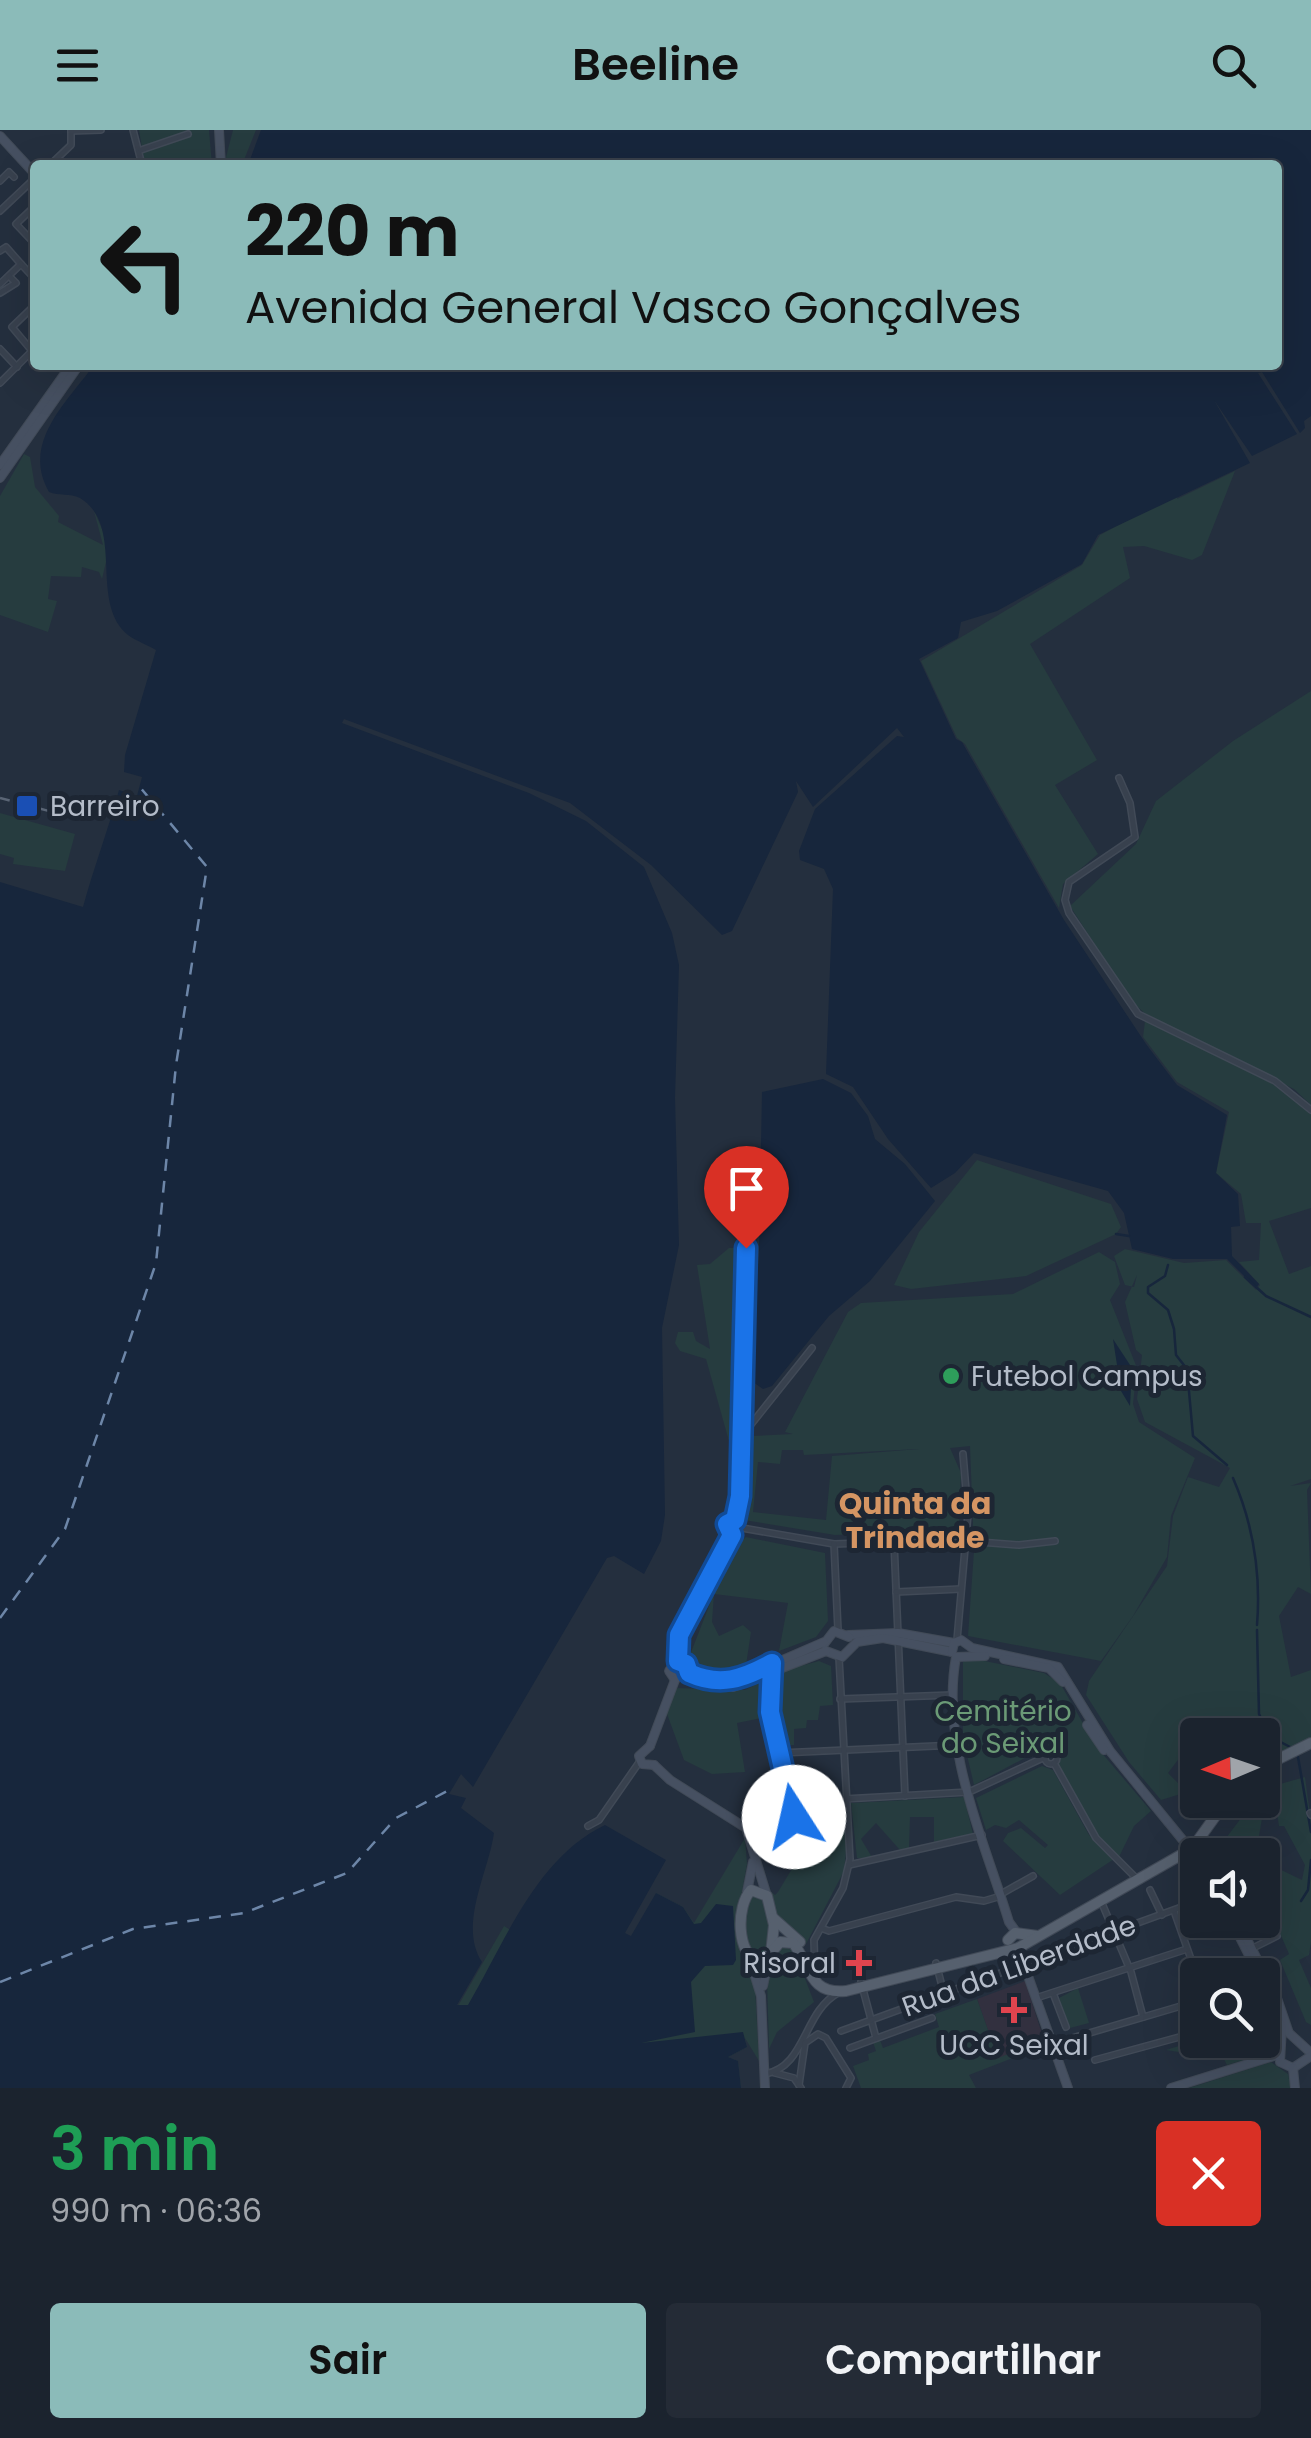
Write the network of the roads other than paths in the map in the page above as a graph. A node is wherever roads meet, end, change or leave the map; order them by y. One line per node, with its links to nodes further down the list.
1 (71, 130): 4 (street); 9 (street)
2 (132, 130): 8 (street)
3 (217, 130): 11 (main road)
4 (100, 131)
5 (188, 134): 8 (street)
6 (0, 136): 7 (main road)
7 (5, 149): 12 (main road)
8 (141, 150): 10 (street)
9 (55, 160)
10 (142, 160)
11 (219, 160)
12 (30, 172)
13 (14, 177): 14 (street)
14 (0, 181)
15 (30, 181): 16 (street)
16 (0, 211)
17 (30, 211): 18 (street)
18 (30, 239)
19 (0, 251): 20 (street)
20 (21, 264): 21 (street); 22 (street)
21 (30, 274)
22 (9, 275): 23 (street); 24 (street)
23 (0, 284)
24 (0, 294)
25 (30, 310): 27 (street)
26 (0, 348): 29 (street)
27 (30, 350)
28 (30, 354): 29 (street)
29 (17, 367): 32 (street)
30 (68, 370): 33 (main road)
31 (76, 370): 34 (main road)
32 (0, 383)
33 (0, 465)
34 (0, 478)
35 (1119, 778): 36 (street)
36 (1311, 1110)
37 (746, 1248): 39 (street)
38 (812, 1348): 39 (street)
39 (747, 1433): 41 (street)
40 (963, 1454): 44 (street)
41 (735, 1520): 42 (street); 43 (street)
42 (742, 1528): 43 (street); 47 (street)
43 (732, 1535): 58 (street)
44 (966, 1540): 45 (street); 46 (street); 48 (street)
45 (1055, 1541)
46 (894, 1542): 47 (street); 49 (street)
47 (834, 1544): 50 (street)
48 (961, 1590): 49 (street); 55 (street)
49 (896, 1592): 52 (street)
50 (838, 1630): 51 (main road); 53 (main road)
51 (848, 1635): 52 (main road); 54 (main road)
52 (898, 1636): 54 (main road); 55 (main road); 63 (street)
53 (825, 1646): 57 (main road); 59 (main road)
54 (852, 1646): 57 (main road)
55 (955, 1648): 56 (main road); 56 (main road); 62 (main road)
56 (968, 1650): 79 (main road)
57 (838, 1658): 64 (street)
58 (678, 1661): 60 (main road); 61 (main road)
59 (770, 1671): 60 (main road); 70 (street)
60 (688, 1676): 61 (main road)
61 (674, 1680): 67 (main road)
62 (955, 1695): 63 (street); 66 (main road)
63 (901, 1697): 64 (street); 68 (street)
64 (840, 1699): 69 (street)
65 (1311, 1743): 71 (main road)
66 (959, 1745): 68 (street); 74 (main road)
67 (650, 1746): 72 (main road); 73 (main road)
68 (903, 1747): 69 (street); 75 (street)
69 (842, 1751): 70 (street); 76 (street)
70 (780, 1753): 76 (street)
71 (1280, 1758)
72 (640, 1760): 73 (main road); 77 (street)
73 (654, 1765): 80 (main road)
74 (969, 1792): 75 (street); 78 (main road); 84 (street)
75 (905, 1796): 76 (street)
76 (844, 1799): 82 (street)
77 (588, 1826)
78 (982, 1835): 82 (street); 86 (main road)
79 (1182, 1838)
80 (754, 1852): 87 (main road); 88 (main road)
81 (1180, 1858): 84 (main road)
82 (849, 1865): 94 (street)
83 (1033, 1876): 86 (street)
84 (1140, 1879): 89 (main road)
85 (1150, 1890): 92 (street)
86 (1001, 1895): 96 (street); 100 (main road)
87 (746, 1896): 88 (main road); 104 (main road)
88 (766, 1896): 93 (main road)
89 (1101, 1901): 97 (street); 100 (main road)
90 (1180, 1908): 91 (street, Rua da Liberdade)
91 (1174, 1910): 92 (street, Rua da Liberdade); 101 (street)
92 (1162, 1915): 97 (street, Rua da Liberdade)
93 (773, 1918): 103 (main road); 110 (main road)
94 (826, 1920): 95 (street); 96 (street)
95 (821, 1928): 96 (street); 110 (street)
96 (835, 1928)
97 (1114, 1932): 107 (street, Rua da Liberdade); 109 (street)
98 (1243, 1938): 102 (main road)
99 (1273, 1938): 102 (street)
100 (1015, 1941): 107 (main road); 108 (main road)
101 (1187, 1949): 105 (street); 109 (street)
102 (1249, 1949): 106 (main road)
103 (770, 1955): 104 (main road); 112 (main road); 115 (main road)
104 (749, 1956): 115 (main road)
105 (1190, 1958)
106 (1253, 1958)
107 (1024, 1965): 114 (street, Rua da Liberdade); 116 (main road)
108 (936, 1966): 111 (main road); 114 (street)
109 (1129, 1968): 113 (street); 120 (street)
110 (815, 1976): 112 (main road)
111 (861, 1985): 112 (main road); 121 (street)
112 (841, 1990): 135 (street)
113 (1052, 1993): 116 (street); 122 (street)
114 (944, 1994): 121 (street, Rua da Liberdade)
115 (762, 1996): 135 (main road)
116 (1036, 1998): 127 (main road)
117 (1180, 2007): 120 (street)
118 (1280, 2013): 126 (main road)
119 (932, 2018): 125 (street)
120 (1143, 2018): 127 (street)
121 (871, 2020): 123 (street, Rua da Liberdade); 125 (street)
122 (1066, 2026)
123 (841, 2031)
124 (1180, 2037): 133 (street)
125 (876, 2038): 128 (street)
126 (1294, 2041): 129 (main road); 130 (main road)
127 (1052, 2044): 139 (main road)
128 (850, 2048)
129 (1280, 2050)
130 (1307, 2054): 134 (main road)
131 (1280, 2057): 134 (main road)
132 (1258, 2058): 140 (main road)
133 (1095, 2060)
134 (1293, 2068): 141 (main road)
135 (767, 2072): 136 (street); 137 (main road)
136 (800, 2086): 138 (street)
137 (764, 2088)
138 (846, 2088)
139 (1068, 2088)
140 (1171, 2088)
141 (1295, 2088)

